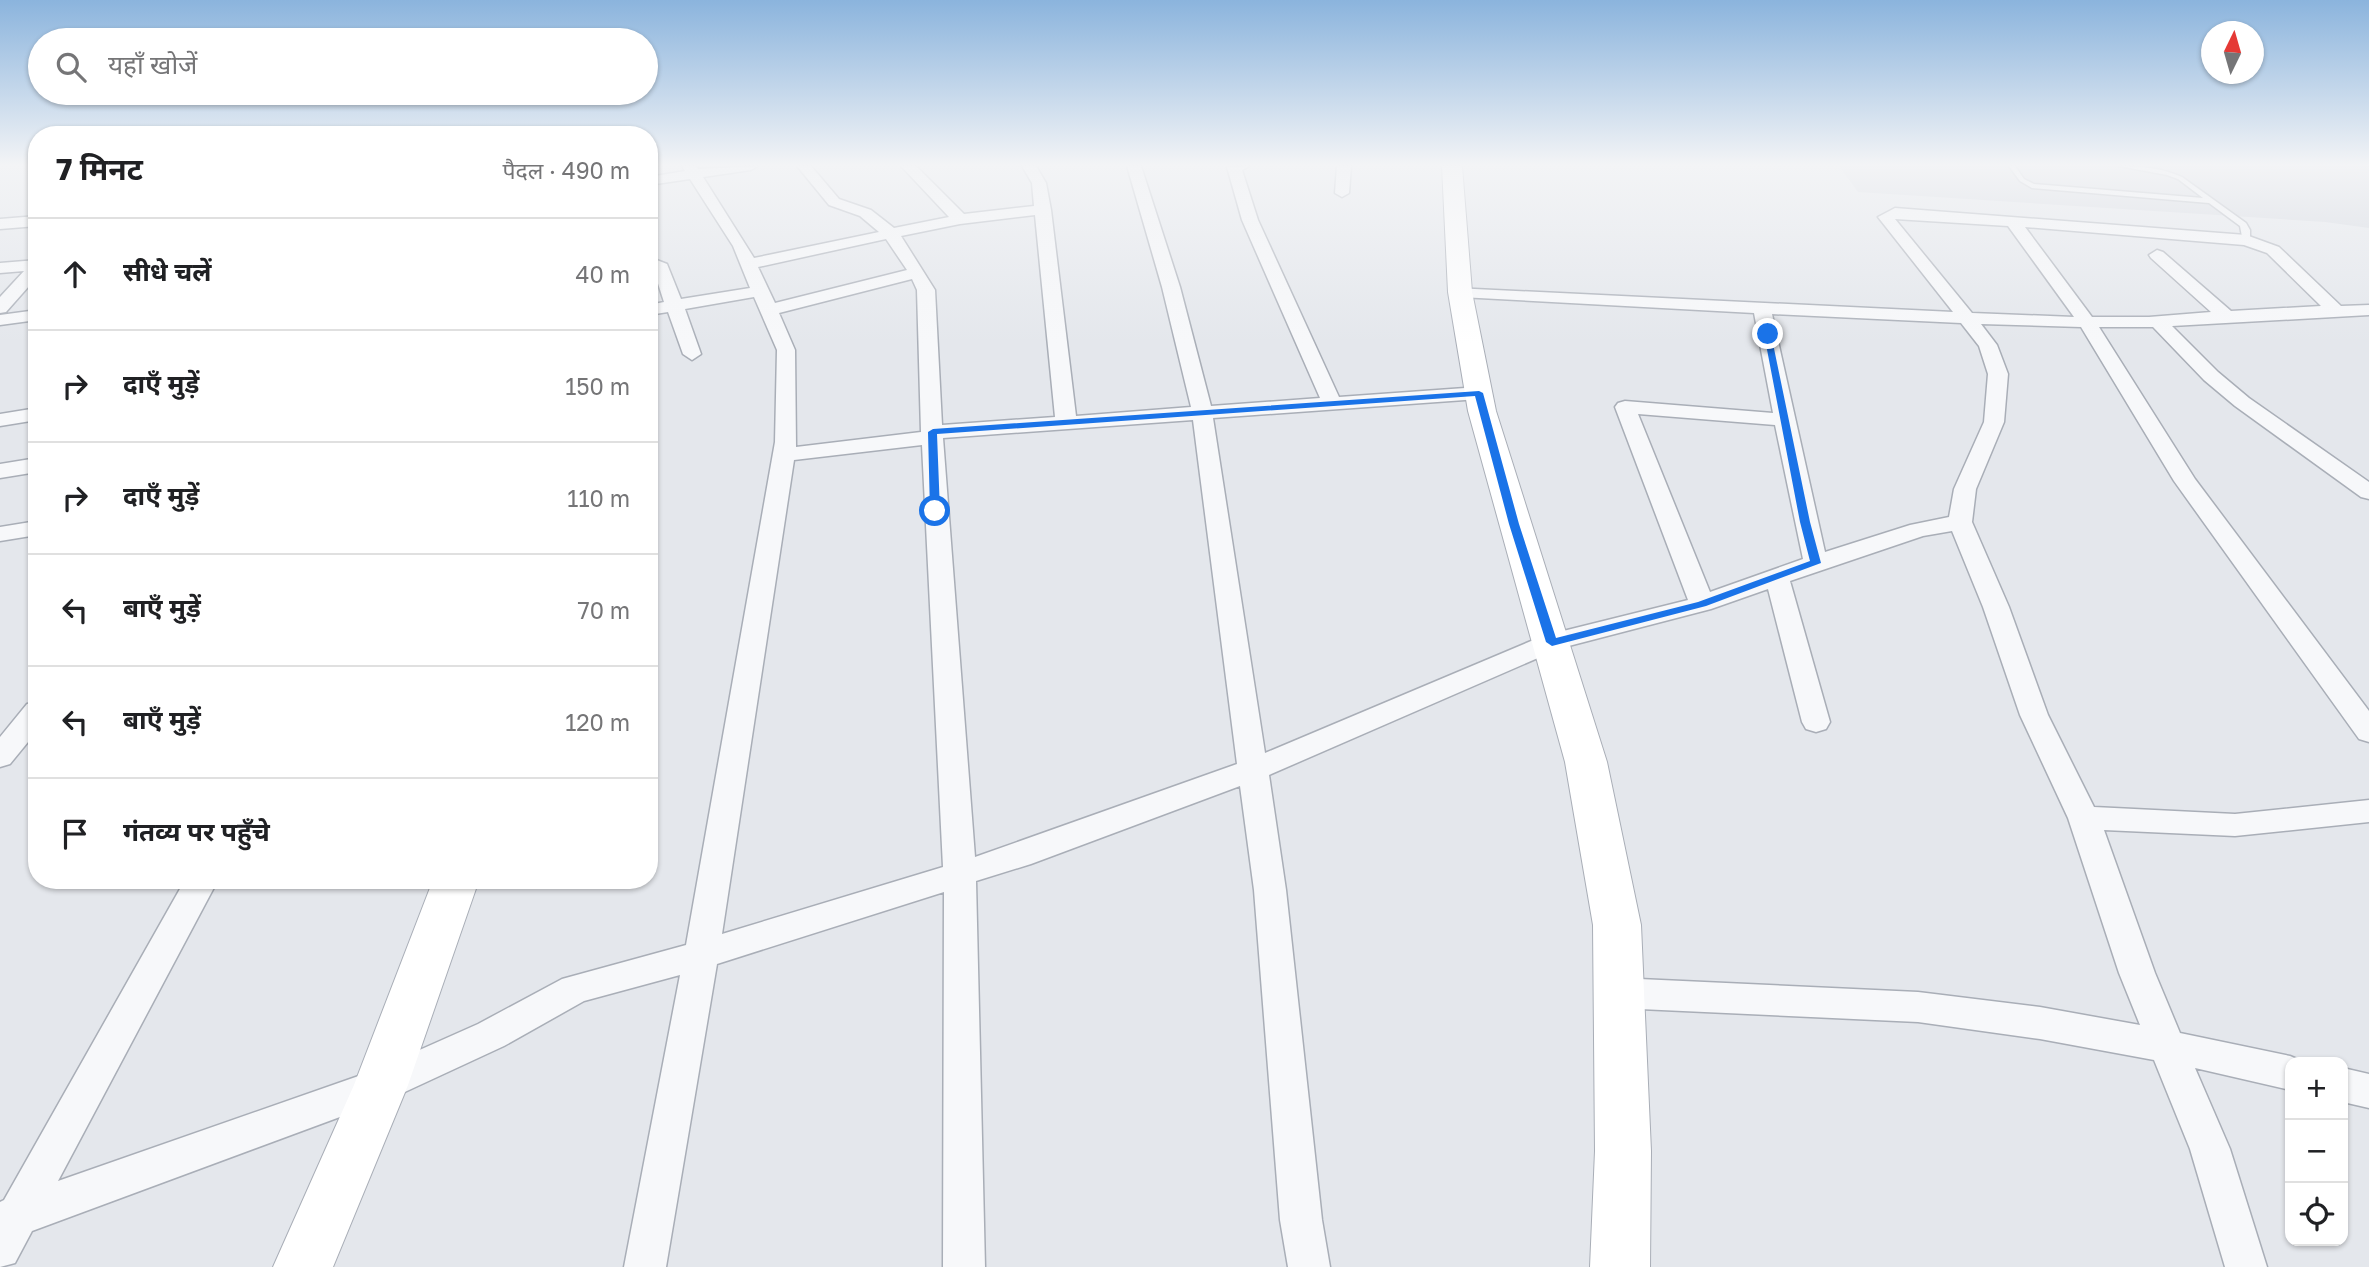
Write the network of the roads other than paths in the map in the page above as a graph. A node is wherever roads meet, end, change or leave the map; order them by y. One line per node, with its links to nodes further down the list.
1 (728, 225): 15 (street)
2 (884, 225): 12 (street)
3 (931, 225): 12 (street)
4 (1045, 225): 42 (street)
5 (1152, 225): 38 (street)
6 (1252, 225): 37 (street)
7 (1456, 225): 21 (street)
8 (1893, 225): 32 (street)
9 (2014, 225): 34 (street)
10 (2053, 225): 13 (street)
11 (2243, 225): 13 (lane)
12 (890, 234): 15 (street); 19 (street)
13 (2246, 240): 28 (street)
14 (2157, 255): 30 (street)
15 (749, 264): 22 (street)
16 (28, 266): 18 (street)
17 (658, 266): 23 (street)
18 (0, 268)
19 (917, 273): 22 (street); 43 (street)
20 (28, 276): 24 (street)
21 (1460, 292): 25 (street); 36 (street)
22 (765, 301): 23 (street); 44 (street)
23 (674, 306): 26 (street); 35 (street)
24 (0, 308)
25 (1762, 308): 32 (street); 41 (street)
26 (658, 309)
27 (2369, 310): 28 (street)
28 (2337, 312): 30 (street)
29 (28, 316): 31 (street)
30 (2227, 317): 33 (street)
31 (0, 320)
32 (1969, 320): 34 (street); 48 (street)
33 (2157, 321): 34 (street); 47 (street)
34 (2087, 323): 57 (street)
35 (692, 354)
36 (1479, 393): 37 (street); 54 (street)
37 (1332, 403): 38 (street)
38 (1202, 412): 42 (street); 59 (street)
39 (28, 415): 40 (street)
40 (0, 420)
41 (1786, 420): 51 (street); 53 (street)
42 (1066, 422): 43 (street)
43 (932, 434): 44 (street); 62 (street)
44 (784, 455): 65 (street)
45 (28, 466): 46 (street)
46 (0, 471)
47 (2369, 492)
48 (1960, 522): 51 (street); 61 (street)
49 (28, 529): 50 (street)
50 (0, 534)
51 (1816, 563): 52 (street)
52 (1777, 577): 53 (street); 56 (street)
53 (1702, 604): 54 (street)
54 (1552, 642): 59 (street); 66 (street)
55 (28, 722): 58 (street)
56 (1816, 722)
57 (2369, 732)
58 (0, 757)
59 (1254, 769): 62 (street); 76 (street)
60 (2369, 811): 61 (street)
61 (2084, 818): 67 (street)
62 (960, 874): 65 (street); 75 (street)
63 (197, 889): 72 (street)
64 (453, 889): 69 (street)
65 (701, 955): 69 (street); 74 (street)
66 (1618, 993): 67 (street); 77 (street)
67 (2167, 1046): 68 (street); 78 (street)
68 (2285, 1072)
69 (381, 1084): 72 (street); 73 (street)
70 (2348, 1086): 71 (street)
71 (2369, 1091)
72 (6, 1228)
73 (303, 1267)
74 (645, 1267)
75 (964, 1267)
76 (1309, 1267)
77 (1620, 1267)
78 (2246, 1267)

